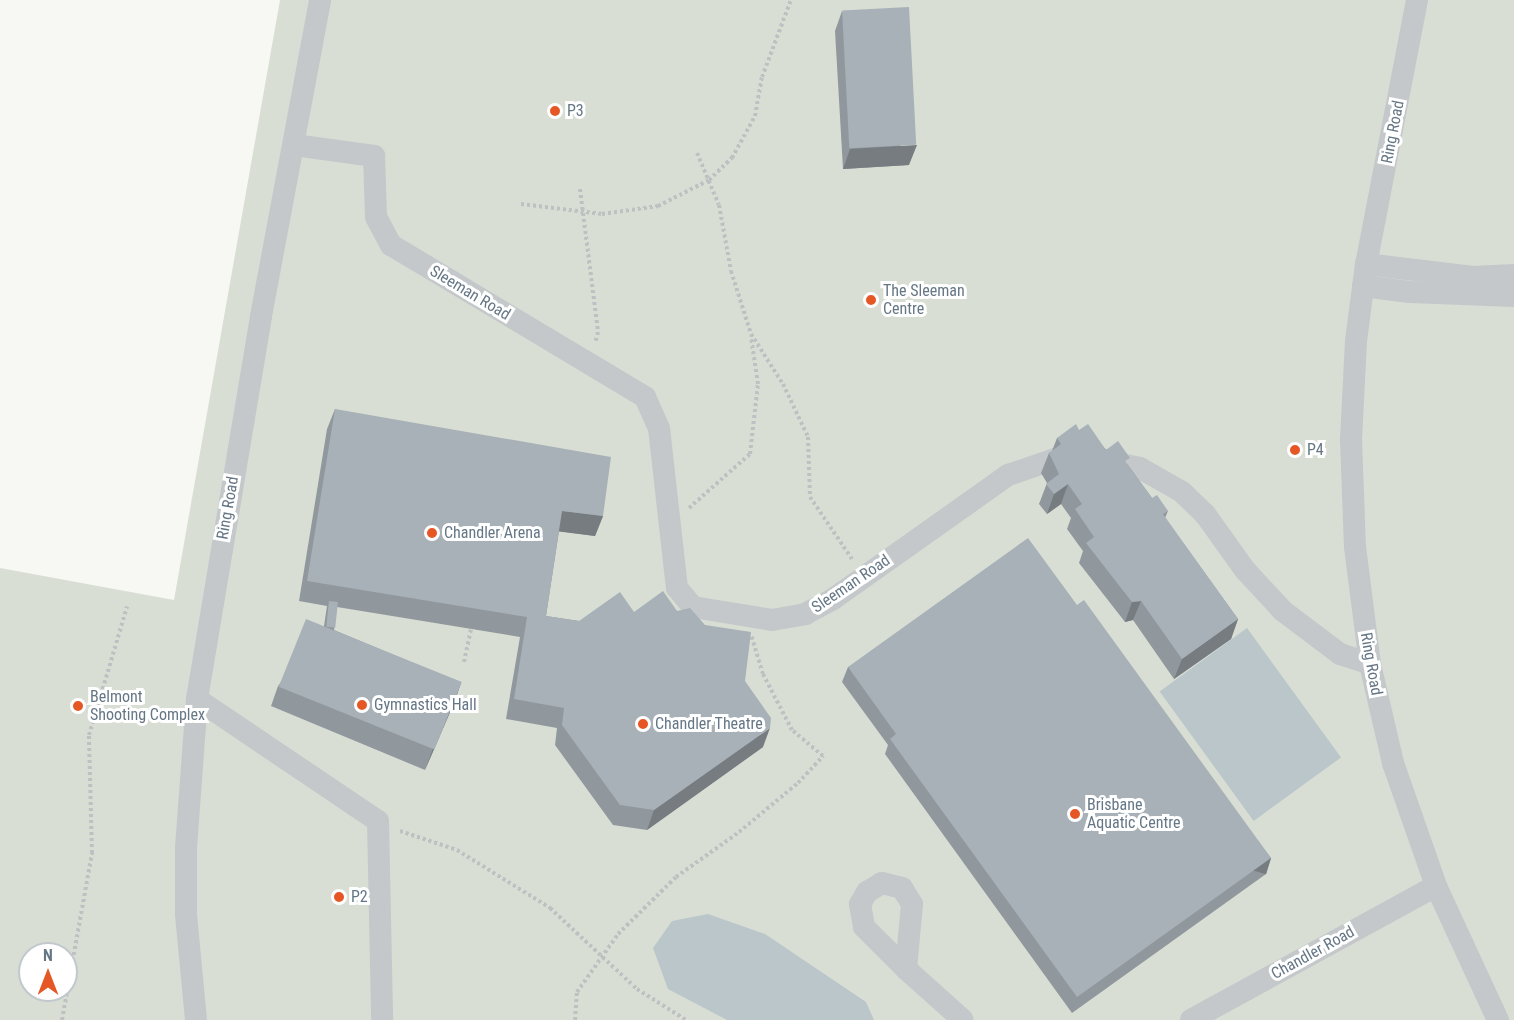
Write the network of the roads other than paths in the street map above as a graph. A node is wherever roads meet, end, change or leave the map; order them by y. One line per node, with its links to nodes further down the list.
1 (320, 0): 3 (lane, Ring Road)
2 (1417, 0): 4 (lane, Ring Road)
3 (294, 145): 8 (lane, Sleeman Road); 9 (lane, Ring Road)
4 (1366, 264): 5 (lane); 6 (lane, Ring Road)
5 (1514, 275)
6 (1363, 286): 7 (lane); 8 (lane, Ring Road)
7 (1514, 296)
8 (1370, 664): 10 (lane, Ring Road)
9 (198, 699): 12 (lane, Ring Road); 13 (lane)
10 (1436, 886): 15 (lane, Chandler Road); 16 (lane, Ring Road)
11 (906, 969): 14 (lane)
12 (195, 1020)
13 (382, 1020)
14 (963, 1020)
15 (1191, 1020)
16 (1498, 1020)

